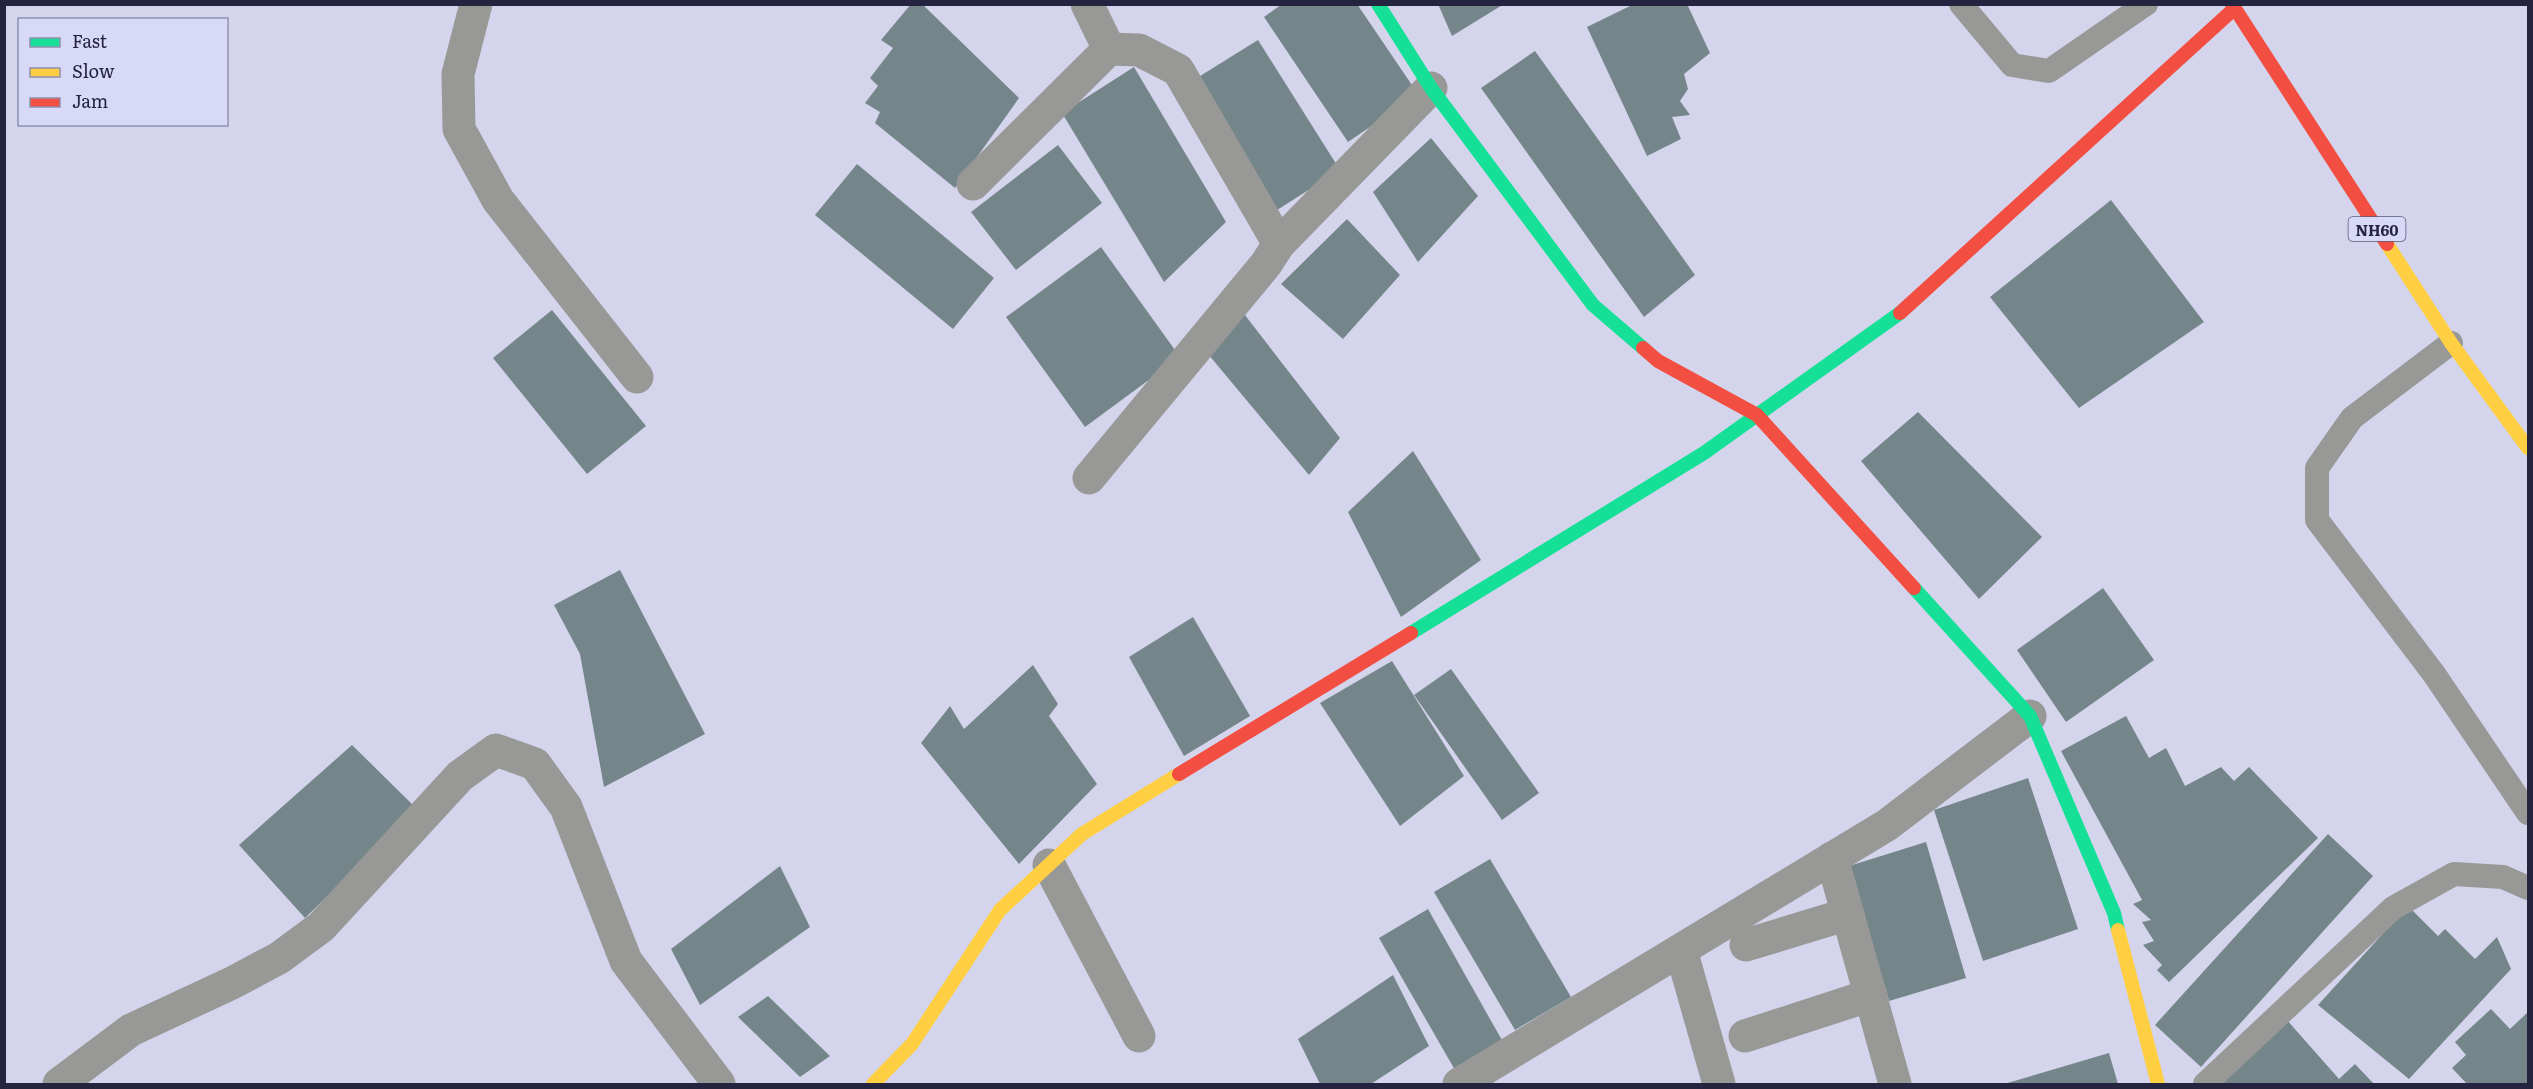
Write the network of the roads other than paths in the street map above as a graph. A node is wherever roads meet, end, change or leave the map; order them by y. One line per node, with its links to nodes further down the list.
1 (476, 4): 12 (street)
2 (1087, 4): 7 (street)
3 (1378, 4): 8 (main road)
4 (1961, 4): 5 (lane)
5 (2146, 4)
6 (2234, 6): 11 (main road, NH60); 13 (main road)
7 (1109, 49): 9 (street); 10 (street)
8 (1431, 88): 10 (street); 13 (main road)
9 (974, 184)
10 (1280, 244): 15 (street)
11 (2451, 343): 14 (main road, NH60); 17 (lane)
12 (637, 377)
13 (1757, 416): 16 (main road); 19 (main road)
14 (2529, 448)
15 (1089, 478)
16 (2030, 716): 18 (street); 33 (main road)
17 (2529, 813)
18 (1832, 858): 21 (street); 23 (street)
19 (1049, 865): 25 (street); 29 (main road)
20 (2529, 888): 34 (lane)
21 (1848, 914): 22 (street); 24 (street)
22 (1746, 945)
23 (1681, 950): 30 (street); 31 (street)
24 (1871, 995): 26 (street); 32 (street)
25 (1139, 1036)
26 (1745, 1036)
27 (59, 1084): 28 (street)
28 (719, 1084)
29 (873, 1084)
30 (1459, 1084)
31 (1719, 1084)
32 (1895, 1084)
33 (2158, 1084)
34 (2205, 1084)

